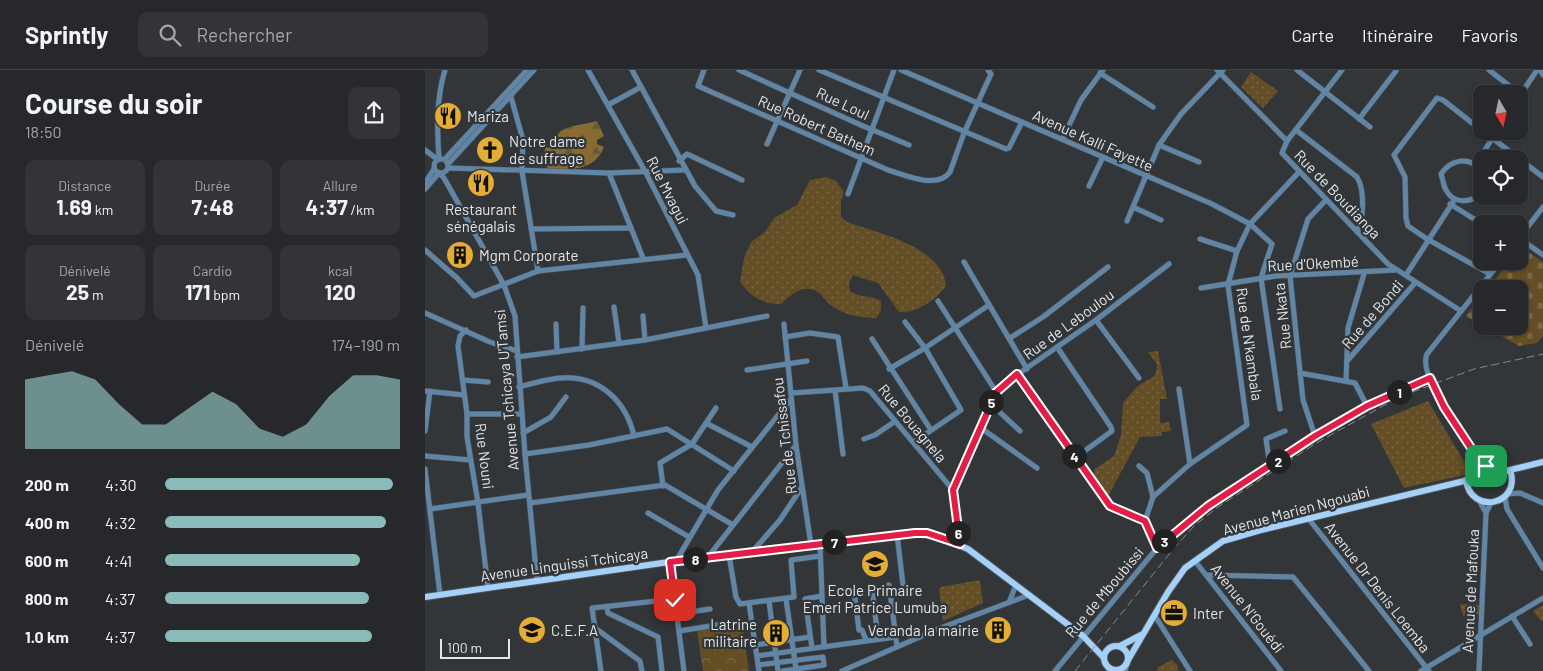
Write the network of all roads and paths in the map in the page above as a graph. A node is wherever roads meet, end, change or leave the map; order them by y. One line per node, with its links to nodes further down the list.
1 (445, 70): 51 (street)
2 (527, 70): 51 (street)
3 (533, 70): 26 (street)
4 (588, 70): 29 (street, Rue Mvagui)
5 (632, 70): 23 (street)
6 (704, 70): 32 (street, Rue Robert Bathem)
7 (739, 70): 24 (street, Rue Loul)
8 (800, 70): 24 (street)
9 (819, 70): 27 (street)
10 (894, 70): 27 (street)
11 (901, 70): 28 (street, Avenue Kalli Fayette)
12 (1297, 70): 25 (street)
13 (1342, 70): 25 (street, Rue de Boudianga)
14 (1489, 70): 21 (street)
15 (1539, 70): 20 (street); 22 (street)
16 (1220, 71): 41 (street); 44 (street)
17 (1396, 71): 31 (street)
18 (989, 72): 28 (street)
19 (1101, 72): 30 (street); 39 (street)
20 (1543, 75)
21 (1507, 85)
22 (1528, 85)
23 (641, 86): 29 (street); 48 (street)
24 (791, 92): 32 (street); 36 (street, Rue Loul)
25 (1325, 92): 31 (street); 37 (street, Rue de Boudianga)
26 (511, 97): 51 (street); 53 (street)
27 (884, 99): 36 (street); 38 (street)
28 (978, 103): 33 (street, Avenue Kalli Fayette); 38 (street)
29 (608, 105): 56 (street, Rue Mvagui)
30 (1153, 107)
31 (1359, 119): 35 (street)
32 (777, 122): 42 (street); 47 (street, Rue Robert Bathem)
33 (1022, 122): 38 (street); 39 (street, Avenue Kalli Fayette)
34 (1473, 124): 82 (street)
35 (1370, 127)
36 (873, 130): 43 (street, Rue Loul); 47 (street)
37 (1296, 130): 41 (street, Rue de Boudianga); 80 (street)
38 (964, 133): 47 (street, Rue Robert Bathem)
39 (1063, 138): 46 (street, Avenue Kalli Fayette)
40 (1495, 140): 58 (street)
41 (1287, 141): 54 (street, Rue de Boudianga)
42 (767, 144)
43 (909, 144)
44 (1159, 145): 49 (street); 57 (street)
45 (426, 151): 51 (street, Avenue Tchicaya U'Tamsi)
46 (1103, 157): 57 (street, Avenue Kalli Fayette); 63 (street)
47 (861, 159): 65 (street)
48 (679, 161): 52 (street); 59 (street)
49 (1199, 162)
50 (1473, 164): 67 (street)
51 (441, 166): 53 (street); 60 (street); 61 (street, Avenue Tchicaya U'Tamsi); 62 (street)
52 (684, 170): 56 (street); 72 (street)
53 (522, 171): 55 (street); 79 (street)
54 (1299, 172): 68 (street, Rue de Boudianga); 76 (street, Rue de N'kambala)
55 (609, 173): 56 (street); 78 (street)
56 (646, 173): 87 (street, Rue Mvagui)
57 (1145, 176): 70 (street); 76 (street, Avenue Kalli Fayette)
58 (1543, 177)
59 (742, 180)
60 (432, 182): 61 (street); 64 (street)
61 (446, 182): 101 (street, Avenue Tchicaya U'Tamsi)
62 (425, 183)
63 (1089, 186)
64 (425, 189)
65 (847, 194)
66 (1473, 197): 67 (street)
67 (1455, 199): 69 (street)
68 (1326, 200): 80 (street, Rue de Boudianga); 98 (street, Rue Nkata)
69 (1450, 204): 73 (street); 82 (street)
70 (1133, 207): 74 (street); 75 (street)
71 (1543, 208): 77 (street)
72 (733, 214)
73 (1473, 218)
74 (1161, 220)
75 (1127, 221)
76 (1250, 224): 85 (street, Rue de N'kambala); 99 (street, Avenue Kalli Fayette)
77 (1528, 227)
78 (631, 228): 79 (street); 88 (street)
79 (531, 229): 92 (street)
80 (1357, 232): 93 (street, Rue de Boudianga)
81 (1200, 239): 85 (street)
82 (1427, 239): 96 (street); 97 (street)
83 (1528, 244): 86 (street)
84 (425, 250): 101 (street)
85 (1237, 251): 102 (street, Rue de N'kambala)
86 (1543, 254)
87 (687, 255): 88 (street); 116 (street, Rue Mvagui)
88 (643, 258): 92 (street)
89 (964, 262): 105 (street)
90 (1169, 264): 112 (street, Rue de Leboulou)
91 (1108, 267): 120 (street)
92 (538, 270): 101 (street)
93 (1397, 270): 95 (street, Rue d'Okembé); 97 (street, Rue de Boudianga)
94 (1493, 270): 96 (street)
95 (1363, 274): 98 (street, Rue d'Okembé); 130 (street)
96 (1490, 274): 108 (street)
97 (1405, 275): 100 (street, Rue de Boudianga)
98 (1290, 276): 99 (street, Rue d'Okembé); 135 (street, Rue Nkata)
99 (1261, 278): 102 (street, Rue d'Okembé); 154 (street)
100 (1415, 282): 108 (street, Rue de Boudianga); 130 (street, Rue de Bondi)
101 (503, 285): 128 (street, Avenue Tchicaya U'Tamsi)
102 (1228, 285): 103 (street, Rue d'Okembé); 179 (street, Rue de N'kambala)
103 (1201, 288)
104 (938, 301): 117 (street)
105 (989, 305): 117 (street); 120 (street)
106 (614, 307): 123 (street)
107 (583, 308): 126 (street)
108 (1461, 311): 138 (street)
109 (425, 313): 118 (street)
110 (643, 316): 122 (street)
111 (767, 316): 116 (street)
112 (1096, 320): 124 (street, Rue de Leboulou); 137 (street)
113 (905, 322): 125 (street)
114 (556, 324): 127 (street)
115 (784, 324): 119 (street, Rue de Tchissafou)
116 (707, 328): 122 (street)
117 (956, 328): 125 (street); 146 (street)
118 (466, 330): 128 (street); 139 (street, Rue Nouni)
119 (785, 337): 131 (street, Rue de Tchissafou); 143 (street)
120 (1010, 338): 133 (street)
121 (872, 339): 132 (street)
122 (645, 340): 123 (street)
123 (619, 343): 126 (street)
124 (1057, 347): 133 (street, Rue de Leboulou); 175 (street)
125 (925, 348): 132 (street); 160 (street)
126 (582, 349): 127 (street)
127 (557, 352): 128 (street)
128 (517, 354): 142 (street, Avenue Tchicaya U'Tamsi)
129 (807, 361): 131 (street)
130 (1347, 361): 140 (street)
131 (788, 364): 134 (street); 149 (street, Rue de Tchissafou)
132 (889, 369): 160 (street)
133 (1027, 369): 136 (street, Rue de Leboulou)
134 (747, 370)
135 (1300, 373): 140 (street); 166 (street, Rue Nkata)
136 (1017, 374): 146 (street, Rue de Leboulou); 175 (street)
137 (1139, 378)
138 (1430, 378): 152 (street, Rue de Mboubissi); 177 (street)
139 (463, 380): 141 (street); 148 (street, Rue Nouni)
140 (1346, 381): 152 (street)
141 (489, 382)
142 (519, 387): 156 (street, Avenue Tchicaya U'Tamsi); 165 (street)
143 (846, 388): 145 (street, Rue Bouagnela); 157 (street, Rue Bouagnela)
144 (1179, 389): 179 (street)
145 (835, 390): 149 (street, Rue Bouagnela); 173 (street)
146 (995, 390): 151 (street)
147 (427, 391): 148 (street); 161 (street)
148 (464, 395): 155 (street, Rue Nouni)
149 (792, 396): 170 (street, Rue de Tchissafou); 171 (street)
150 (566, 397): 164 (street)
151 (991, 404): 159 (street); 162 (street)
152 (1367, 406): 166 (street, Rue de Mboubissi)
153 (716, 408): 158 (street)
154 (1279, 409)
155 (467, 414): 156 (street); 176 (street, Rue Nouni)
156 (521, 414): 164 (street, Avenue Tchicaya U'Tamsi)
157 (895, 422): 167 (street); 168 (street, Rue Bouagnela)
158 (706, 423): 169 (street); 171 (street)
159 (981, 428): 183 (street); 194 (street)
160 (931, 430): 168 (street)
161 (425, 431)
162 (1020, 431)
163 (1285, 431): 181 (street)
164 (523, 433): 172 (street, Avenue Tchicaya U'Tamsi)
165 (634, 436): 169 (street); 172 (street)
166 (1315, 436): 181 (street, Rue de Mboubissi)
167 (864, 438)
168 (914, 442): 194 (street, Rue Bouagnela)
169 (692, 444): 186 (street); 192 (street)
170 (796, 445): 193 (street, Rue de Tchissafou); 212 (street)
171 (753, 447): 186 (street)
172 (525, 454): 197 (street, Avenue Tchicaya U'Tamsi)
173 (843, 454)
174 (425, 456): 176 (street)
175 (1075, 458): 211 (street)
176 (470, 460): 202 (street, Rue Nouni)
177 (1479, 460): 187 (street); 188 (street)
178 (1543, 462): 182 (main road, Avenue Marien Ngouabi)
179 (1190, 464): 199 (street)
180 (1139, 466): 199 (street)
181 (1270, 466): 218 (street, Rue de Mboubissi)
182 (1522, 466): 185 (main road, Avenue Marien Ngouabi); 190 (main road)
183 (1037, 468)
184 (425, 469): 205 (street)
185 (1510, 470): 187 (main road, Avenue Marien Ngouabi); 190 (main road)
186 (734, 471): 207 (street)
187 (1496, 473): 188 (main road, Avenue Marien Ngouabi)
188 (1474, 478): 189 (main road, Avenue Marien Ngouabi)
189 (1466, 480): 191 (main road, Avenue Marien Ngouabi); 195 (main road)
190 (1512, 481): 196 (street); 198 (main road)
191 (1455, 482): 195 (main road); 210 (main road, Avenue Marien Ngouabi)
192 (663, 486): 204 (street); 207 (street)
193 (802, 486): 217 (street, Rue de Tchissafou); 219 (street)
194 (953, 490): 216 (street)
195 (1468, 490): 200 (main road)
196 (1520, 493): 198 (street); 203 (street)
197 (529, 495): 202 (street); 204 (street, Avenue Tchicaya U'Tamsi)
198 (1506, 496): 201 (main road); 206 (street)
199 (1153, 497): 211 (street)
200 (1479, 500): 201 (main road); 209 (street)
201 (1492, 502): 206 (street); 209 (street)
202 (478, 503): 205 (street); 231 (street, Rue Nouni)
203 (1543, 503)
204 (530, 504): 227 (street, Avenue Tchicaya U'Tamsi)
205 (428, 505): 234 (street)
206 (1507, 509): 225 (street)
207 (706, 510): 212 (street); 214 (street)
208 (648, 513): 214 (street)
209 (1486, 513): 253 (street, Avenue de Mafouka)
210 (1308, 518): 223 (main road, Avenue Marien Ngouabi); 279 (street, Avenue Dr Denis Loemba)
211 (1145, 521): 218 (street)
212 (733, 525): 222 (street)
213 (897, 534): 215 (main road, Avenue Linguissi Tchicaya); 216 (main road, Avenue Linguissi Tchicaya); 230 (street)
214 (689, 537): 224 (street)
215 (820, 544): 217 (main road, Avenue Linguissi Tchicaya); 221 (street)
216 (960, 544): 229 (main road, Avenue Linguissi Tchicaya)
217 (811, 545): 219 (main road, Avenue Linguissi Tchicaya)
218 (1157, 548): 254 (street, Rue de Mboubissi)
219 (753, 551): 220 (main road, Avenue Linguissi Tchicaya)
220 (729, 555): 222 (main road, Avenue Linguissi Tchicaya); 243 (street)
221 (820, 556): 236 (street); 238 (street)
222 (708, 557): 224 (main road, Avenue Linguissi Tchicaya)
223 (1195, 561): 226 (street, Avenue N'Gouédi); 247 (main road, Avenue Marien Ngouabi)
224 (673, 562): 227 (main road, Avenue Linguissi Tchicaya); 240 (street)
225 (1543, 568)
226 (1207, 575): 290 (street, Avenue N'Gouédi); 291 (street)
227 (537, 581): 231 (main road, Avenue Linguissi Tchicaya)
228 (889, 585): 256 (street)
229 (1016, 585): 235 (main road, Avenue Linguissi Tchicaya); 241 (street)
230 (903, 586)
231 (488, 588): 234 (main road, Avenue Linguissi Tchicaya)
232 (872, 588): 257 (street)
233 (854, 591): 259 (street)
234 (440, 595): 237 (main road, Avenue Linguissi Tchicaya)
235 (1029, 595): 241 (street); 254 (main road, Avenue Linguissi Tchicaya)
236 (822, 596): 255 (street); 266 (street)
237 (425, 597)
238 (786, 598): 242 (street); 258 (street)
239 (1543, 598): 248 (street)
240 (675, 600): 244 (street); 246 (street)
241 (1010, 600): 264 (street)
242 (769, 601): 243 (street); 260 (street)
243 (749, 603): 263 (street)
244 (607, 607): 250 (street); 282 (street)
245 (711, 609): 246 (street)
246 (677, 614): 251 (street)
247 (1155, 616): 252 (main road, Avenue Marien Ngouabi); 289 (street)
248 (1512, 616): 253 (street); 262 (street)
249 (723, 624): 251 (street)
250 (595, 628): 280 (street); 281 (street)
251 (679, 630): 283 (street)
252 (1144, 633): 265 (main road, Avenue Marien Ngouabi); 276 (main road, Avenue Marien Ngouabi)
253 (1481, 635): 279 (street); 292 (street, Avenue de Mafouka)
254 (1083, 636): 261 (main road, Avenue Linguissi Tchicaya); 288 (street, Rue de Mboubissi)
255 (811, 637): 258 (street); 268 (street)
256 (896, 637): 257 (street); 264 (street)
257 (878, 638): 259 (street)
258 (792, 640): 260 (street); 269 (street)
259 (866, 640): 266 (street)
260 (774, 643): 263 (street); 270 (street)
261 (1091, 643): 267 (main road); 272 (main road)
262 (1531, 644)
263 (755, 645): 271 (street)
264 (897, 646): 287 (street)
265 (1120, 646): 267 (main road); 276 (main road)
266 (824, 647): 268 (street)
267 (1111, 647): 272 (main road)
268 (812, 648): 269 (street)
269 (793, 650): 270 (street); 273 (street)
270 (775, 652): 271 (street); 274 (street)
271 (757, 656): 275 (street)
272 (1104, 658): 277 (main road)
273 (794, 659): 274 (street); 278 (street); 278 (street)
274 (776, 662): 275 (street); 285 (street)
275 (758, 665): 284 (street)
276 (1127, 665): 277 (main road)
277 (1108, 669)
278 (799, 670): 286 (street)
279 (1425, 670)
280 (601, 671)
281 (642, 671)
282 (661, 671)
283 (684, 671)
284 (759, 671)
285 (778, 671)
286 (783, 671)
287 (842, 671)
288 (1055, 671)
289 (1190, 671)
290 (1281, 671)
291 (1369, 671)
292 (1479, 671)

